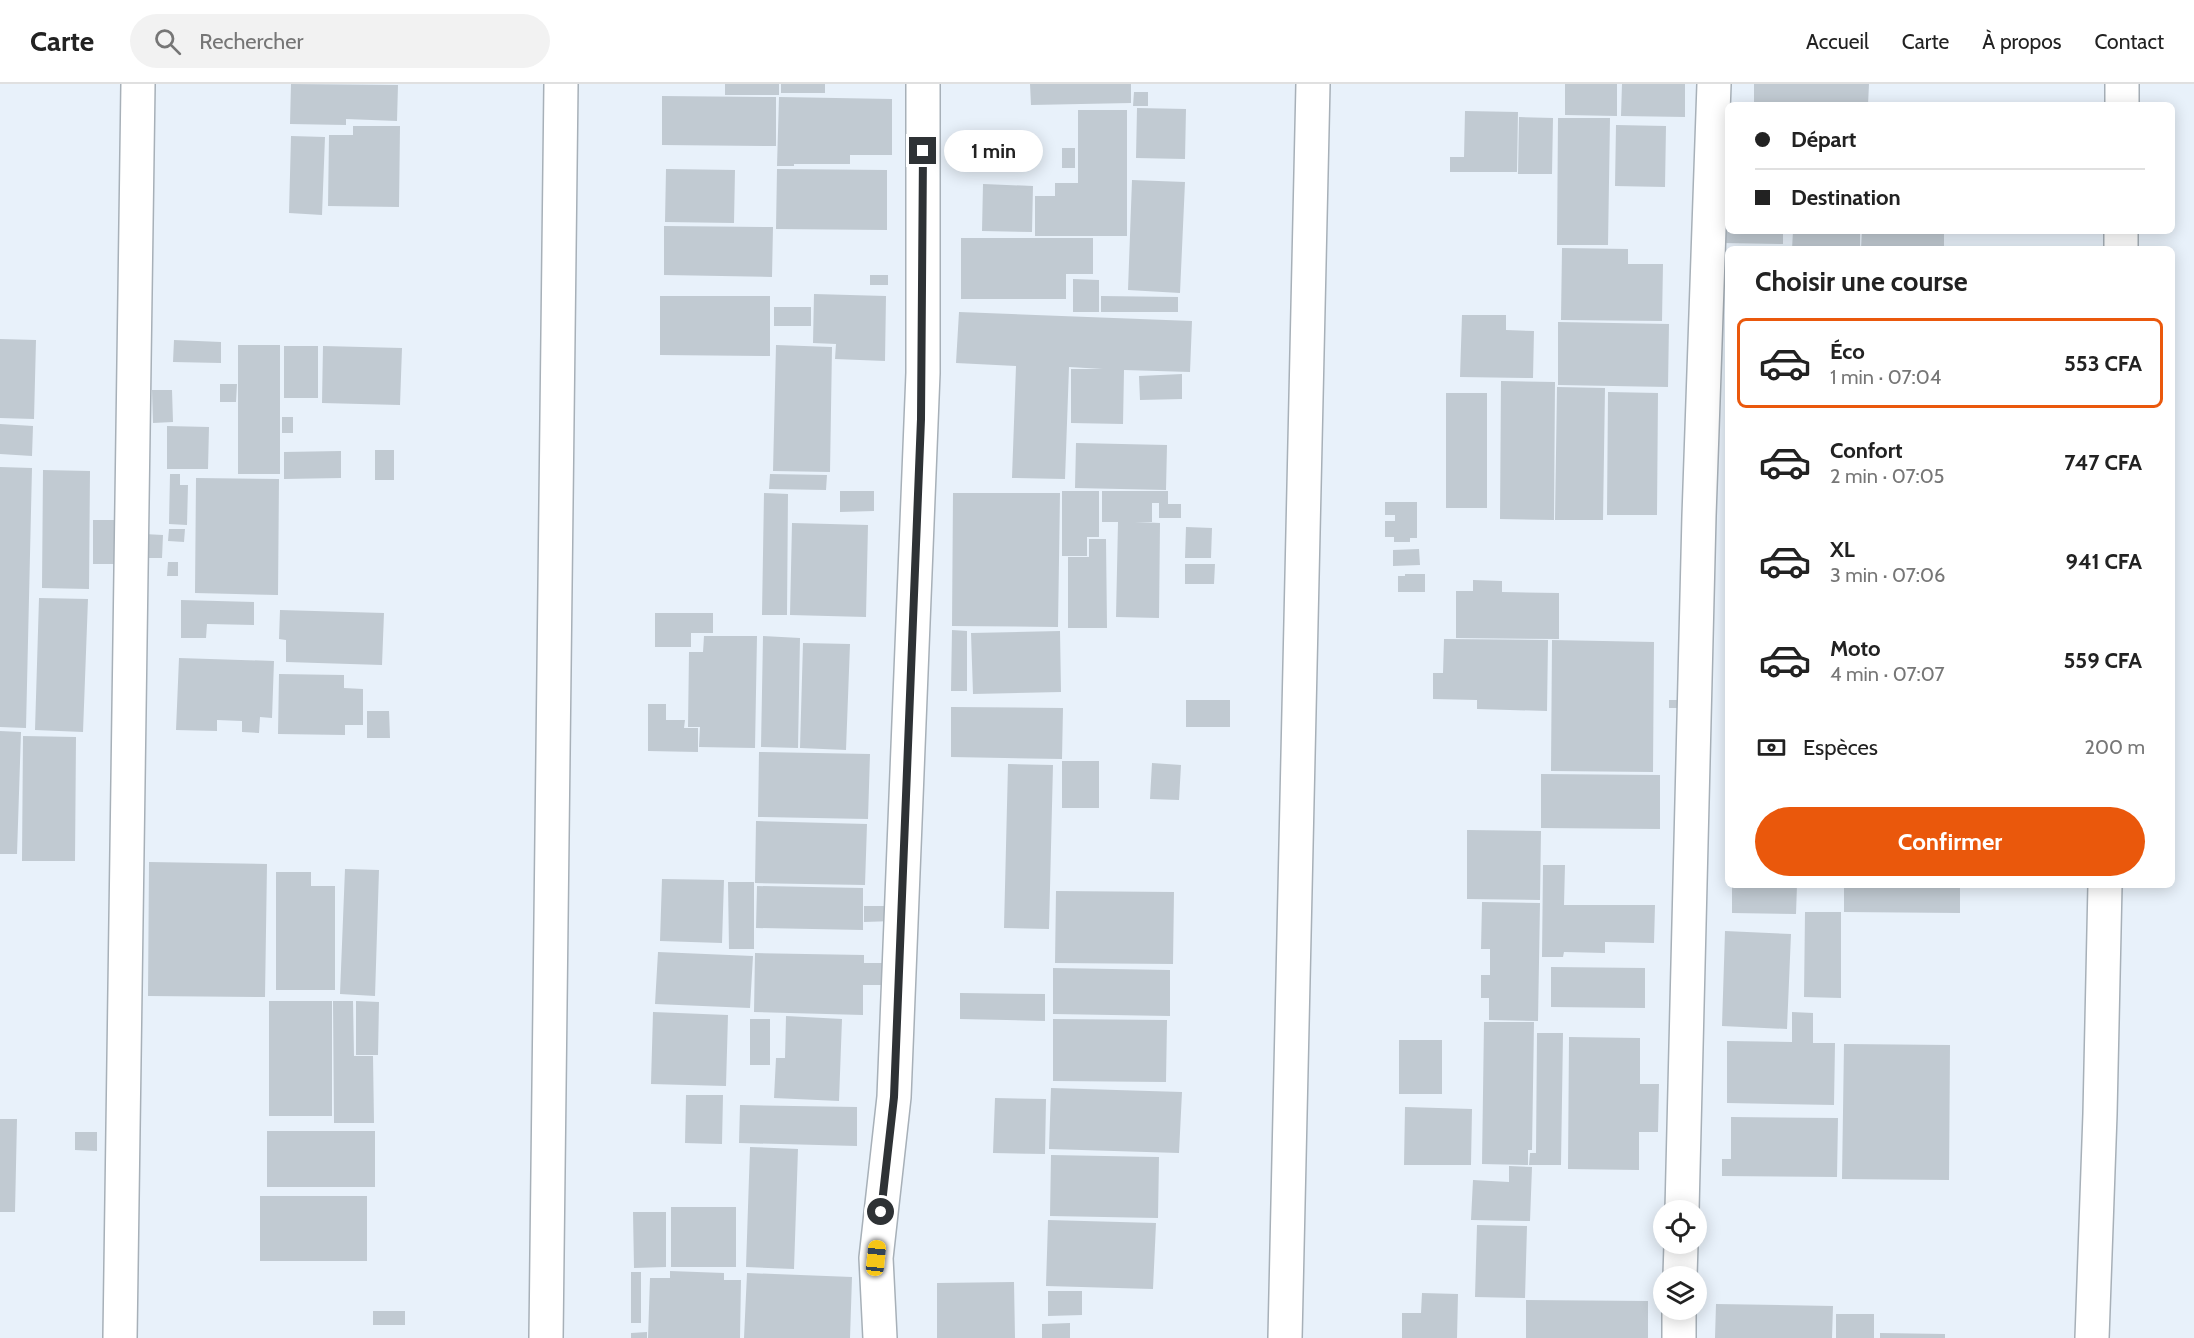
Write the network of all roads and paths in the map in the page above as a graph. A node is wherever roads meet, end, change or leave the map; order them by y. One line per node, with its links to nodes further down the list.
1 (138, 84): 11 (street)
2 (561, 84): 12 (street)
3 (923, 84): 13 (street)
4 (1313, 84): 14 (street)
5 (1714, 84): 9 (street)
6 (2122, 84): 7 (street)
7 (2122, 102)
8 (2105, 888): 16 (street)
9 (1682, 1200)
10 (1679, 1320): 15 (street)
11 (120, 1338)
12 (546, 1338)
13 (880, 1338)
14 (1286, 1338)
15 (1679, 1338)
16 (2092, 1338)

